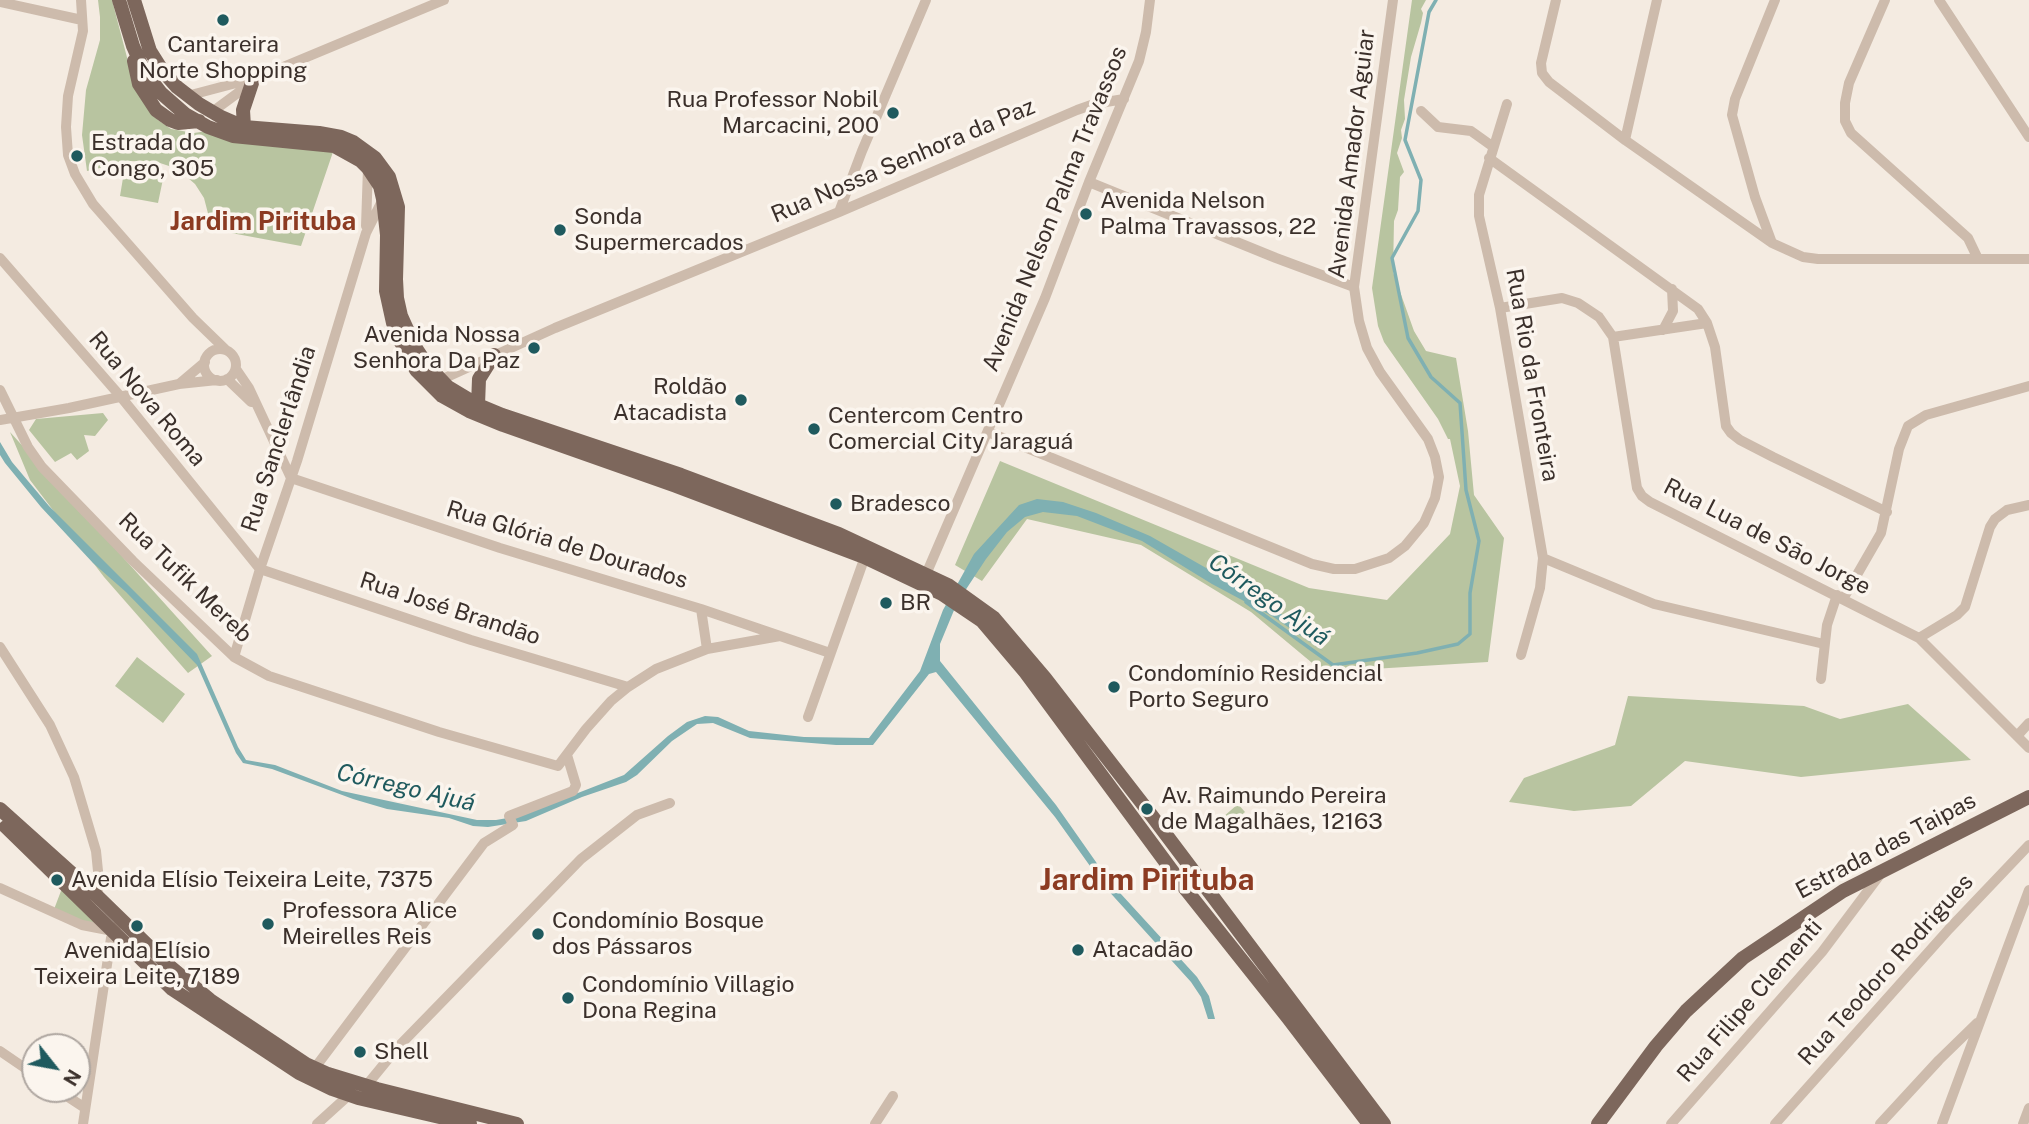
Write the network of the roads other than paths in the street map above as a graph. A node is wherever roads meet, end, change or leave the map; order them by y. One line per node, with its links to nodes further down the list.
1 (81, 0): 14 (street)
2 (119, 0): 21 (main road)
3 (134, 0): 16 (main road)
4 (444, 0): 15 (street)
5 (926, 0): 29 (street)
6 (1150, 0): 17 (street, Avenida Nelson Palma Travassos)
7 (1393, 0): 35 (street, Avenida Amador Aguiar)
8 (1556, 0): 24 (street)
9 (1657, 0): 24 (street)
10 (1774, 0): 31 (street)
11 (1885, 0): 33 (street)
12 (1939, 0): 23 (street)
13 (0, 2): 14 (street)
14 (82, 20): 38 (street)
15 (256, 80): 16 (street); 20 (street); 22 (main road)
16 (187, 96): 20 (main road)
17 (1124, 99): 27 (street, Avenida Nelson Palma Travassos); 29 (street, Rua Nossa Senhora da Paz)
18 (1507, 104): 25 (street, Rua Rio da Fronteira)
19 (1421, 111): 25 (street)
20 (212, 112): 21 (main road); 22 (main road)
21 (198, 121): 26 (main road)
22 (244, 127): 47 (main road)
23 (2029, 137)
24 (1625, 140): 31 (street)
25 (1490, 152): 36 (street); 37 (street, Rua Rio da Fronteira)
26 (368, 167): 28 (main road); 30 (street, Rua Sanclerlândia)
27 (1089, 182): 35 (street); 55 (street, Avenida Nelson Palma Travassos)
28 (383, 199): 30 (street, Rua Sanclerlândia); 47 (main road)
29 (839, 212): 43 (street, Rua Nossa Senhora da Paz)
30 (366, 233): 56 (street, Rua Sanclerlândia)
31 (1772, 243): 33 (street)
32 (0, 258): 51 (street, Rua Nova Roma)
33 (1978, 259): 34 (street)
34 (2029, 259)
35 (1354, 287): 55 (street, Avenida Amador Aguiar)
36 (1672, 289): 39 (street); 40 (street)
37 (1500, 308): 41 (street); 60 (street, Rua Rio da Fronteira)
38 (193, 318): 42 (street); 44 (street)
39 (1707, 323): 40 (street); 58 (street)
40 (1663, 330): 41 (street)
41 (1613, 337): 63 (street, Rua Lua de São Jorge)
42 (225, 349): 44 (street); 45 (street)
43 (494, 355): 47 (street, Rua Nossa Senhora da Paz); 52 (main road)
44 (207, 357): 46 (street); 48 (street)
45 (236, 369): 46 (street); 53 (street)
46 (222, 380): 48 (street); 53 (street)
47 (436, 382): 52 (main road); 59 (main road)
48 (178, 384): 51 (street)
49 (2029, 386): 58 (street)
50 (0, 390): 54 (street, Rua Tufik Mereb)
51 (121, 397): 54 (street); 61 (street, Rua Nova Roma)
52 (478, 405): 59 (main road)
53 (257, 410): 56 (street)
54 (5, 419): 73 (street, Rua Tufik Mereb)
55 (988, 432): 62 (street, Avenida Nelson Palma Travassos)
56 (291, 478): 61 (street, Rua Sanclerlândia); 65 (street, Rua Glória de Dourados)
57 (2029, 505): 67 (street)
58 (1887, 512): 63 (street)
59 (867, 552): 62 (main road); 71 (street)
60 (1543, 558): 68 (street); 72 (street, Rua Rio da Fronteira)
61 (260, 569): 73 (street, Rua Sanclerlândia); 75 (street, Rua José Brandão)
62 (924, 578): 64 (main road)
63 (1840, 597): 67 (street, Rua Lua de São Jorge); 68 (street)
64 (964, 601): 107 (main road); 108 (main road)
65 (701, 609): 66 (street, Rua Glória de Dourados); 70 (street)
66 (780, 636): 70 (street); 71 (street, Rua Glória de Dourados)
67 (1919, 638): 78 (street, Rua Lua de São Jorge)
68 (1824, 644): 74 (street)
69 (0, 647): 89 (street)
70 (707, 649): 75 (street)
71 (830, 653): 76 (street)
72 (1521, 655)
73 (234, 657): 80 (street, Rua Tufik Mereb)
74 (1821, 679)
75 (628, 687): 80 (street)
76 (808, 717)
77 (2029, 723): 78 (street)
78 (2017, 736): 79 (street, Rua Lua de São Jorge)
79 (2029, 748)
80 (564, 759): 94 (street)
81 (2029, 797): 86 (main road, Estrada das Taipas)
82 (670, 803): 95 (street)
83 (0, 809): 89 (main road)
84 (0, 821): 89 (main road)
85 (2029, 845): 110 (street, Rua Teodoro Rodrigues)
86 (1884, 870): 101 (main road, Estrada das Taipas); 109 (street, Rua Filipe Clementi)
87 (0, 888): 90 (street)
88 (2029, 890): 91 (street)
89 (93, 901): 90 (main road)
90 (118, 926): 94 (main road); 99 (street)
91 (1979, 1022): 111 (street); 112 (street)
92 (0, 1051): 93 (street)
93 (21, 1065)
94 (311, 1073): 95 (main road); 96 (main road)
95 (366, 1086): 96 (street); 105 (main road)
96 (349, 1095): 103 (street); 104 (main road)
97 (893, 1096): 106 (street)
98 (77, 1103): 99 (street)
99 (85, 1108): 102 (street)
100 (2029, 1108): 113 (street)
101 (1603, 1122)
102 (83, 1124)
103 (317, 1124)
104 (470, 1124)
105 (517, 1124)
106 (875, 1124)
107 (1369, 1124)
108 (1384, 1124)
109 (1671, 1124)
110 (1774, 1124)
111 (1880, 1124)
112 (1942, 1124)
113 (2023, 1124)

